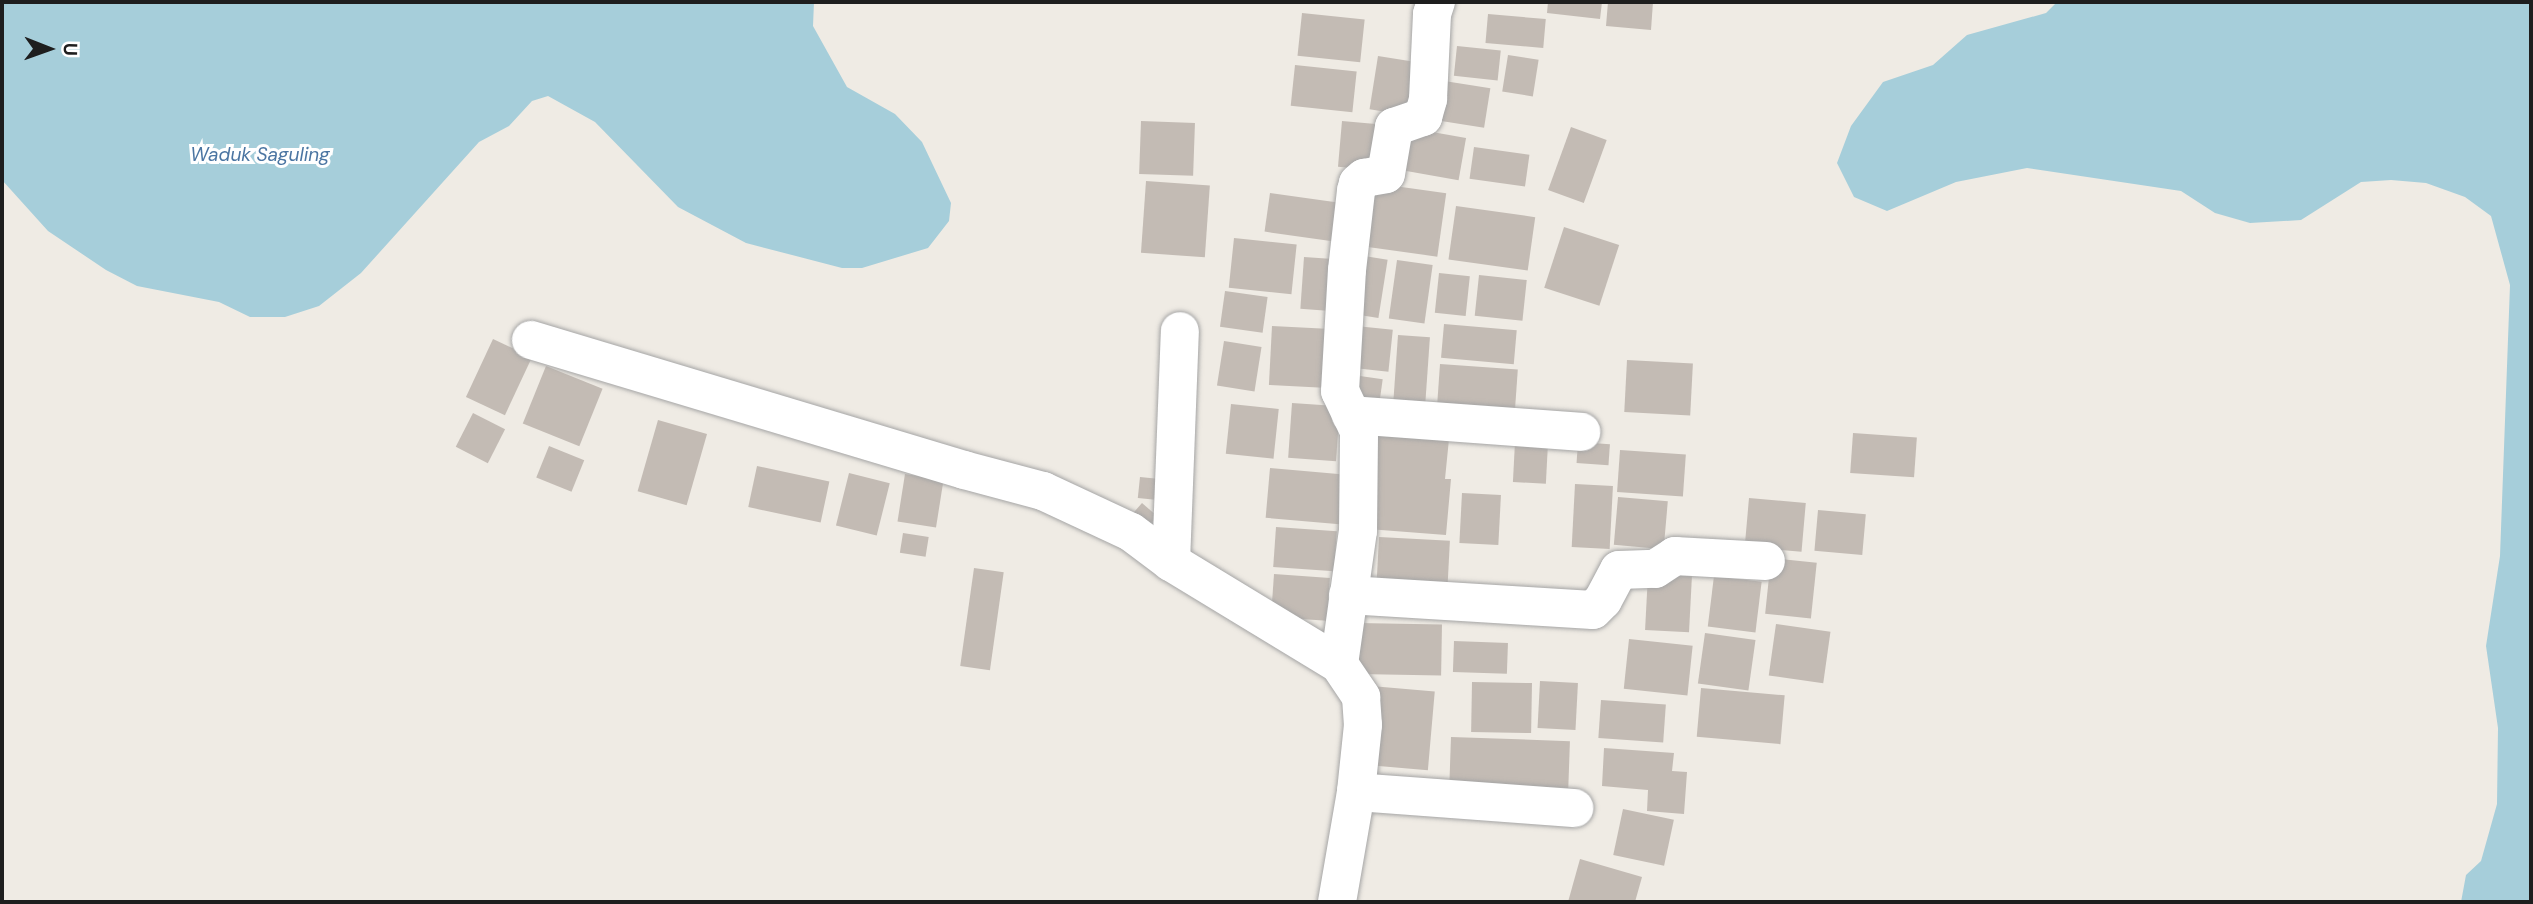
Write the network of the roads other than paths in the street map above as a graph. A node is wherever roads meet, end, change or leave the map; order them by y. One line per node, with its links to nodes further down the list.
1 (1436, 2): 4 (street)
2 (1180, 331): 7 (street)
3 (531, 340): 7 (street)
4 (1351, 415): 5 (street); 8 (street)
5 (1581, 432)
6 (1766, 561): 8 (street)
7 (1171, 562): 9 (street)
8 (1349, 595): 9 (street)
9 (1339, 664): 10 (street)
10 (1356, 792): 11 (street); 12 (street)
11 (1574, 808)
12 (1337, 902)

